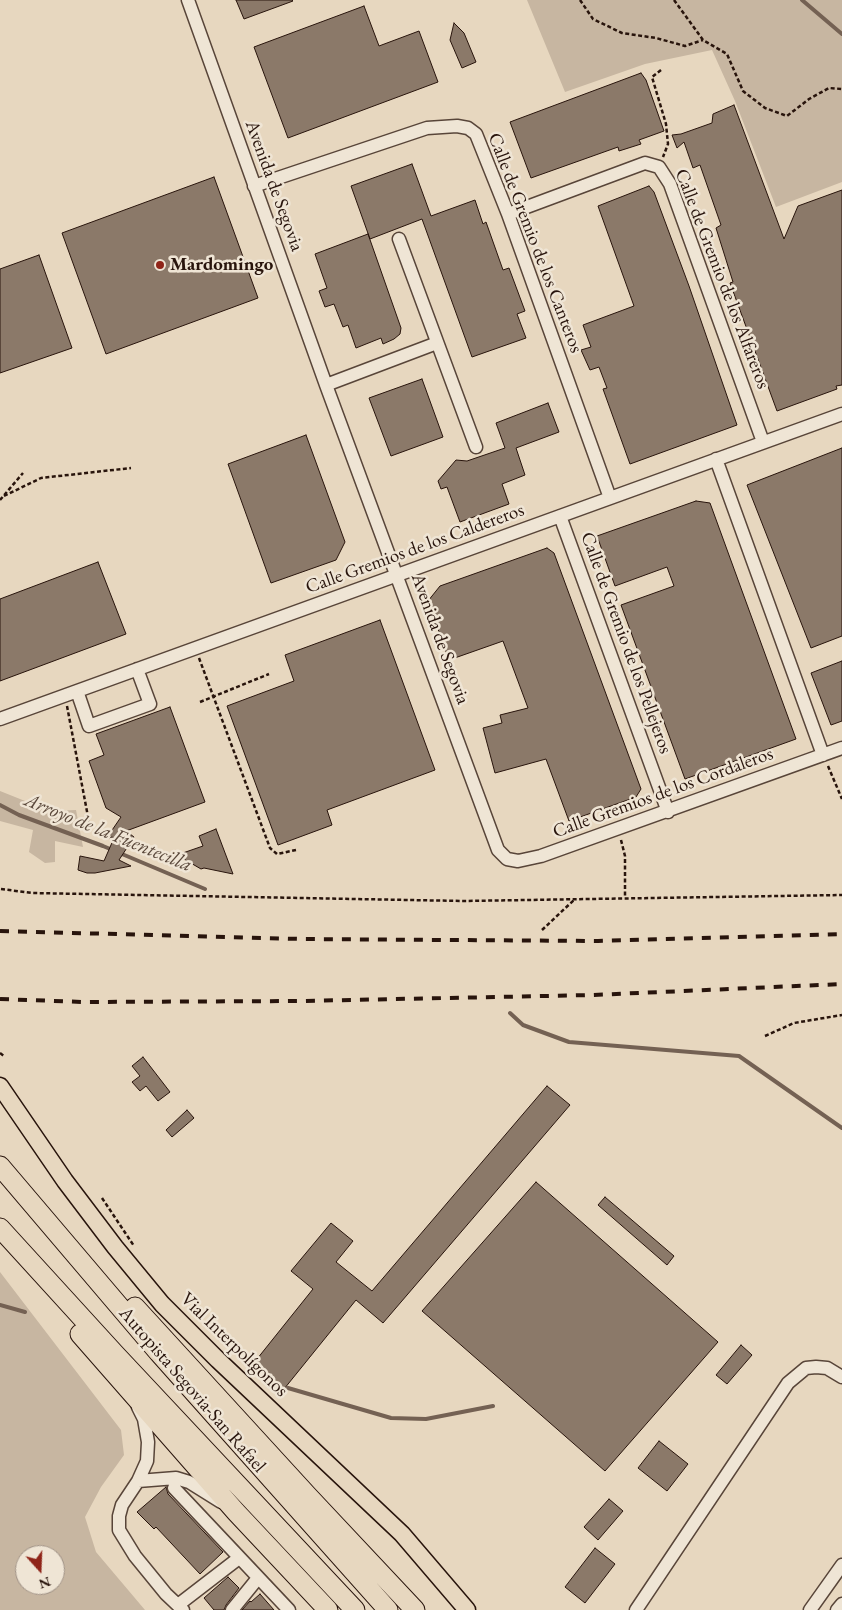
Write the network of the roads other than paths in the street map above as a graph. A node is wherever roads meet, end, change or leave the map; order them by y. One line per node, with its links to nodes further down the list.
1 (188, 0): 2 (street, Avenida de Segovia)
2 (254, 186): 3 (street, Calle de Gremio de los Canteros); 6 (street, Avenida de Segovia)
3 (508, 214): 8 (street, Calle de Gremio de los Alfareros); 11 (street, Calle de Gremio de los Canteros)
4 (399, 239): 5 (street)
5 (437, 343): 6 (street); 9 (street)
6 (326, 385): 13 (street, Avenida de Segovia)
7 (842, 414): 8 (street, Calle Gremios de los Caldereros)
8 (763, 442): 10 (street, Calle Gremios de los Caldereros)
9 (476, 447)
10 (716, 459): 11 (street, Calle Gremios de los Caldereros); 18 (street)
11 (610, 498): 12 (street, Calle Gremios de los Caldereros)
12 (560, 516): 13 (street, Calle Gremios de los Caldereros); 19 (street, Calle de Gremio de los Pellejeros)
13 (397, 575): 14 (street, Calle Gremios de los Caldereros); 20 (street, Avenida de Segovia)
14 (137, 669): 15 (street, Calle Gremios de los Caldereros); 15 (street)
15 (71, 693): 16 (street, Calle Gremios de los Caldereros)
16 (0, 719)
17 (842, 748): 18 (street, Calle Gremios de los Cordaleros)
18 (823, 755): 19 (street, Calle Gremios de los Cordaleros)
19 (668, 812): 20 (street, Calle Gremios de los Cordaleros)
20 (498, 850)
21 (0, 1086): 44 (main road, Vial Interpolígonos)
22 (0, 1166): 23 (highway, Autopista Segovia-San Rafael)
23 (17, 1186): 42 (highway, Autopista Segovia-San Rafael); 43 (highway)
24 (0, 1228): 41 (highway, Autopista Segovia-San Rafael)
25 (0, 1233): 27 (highway)
26 (842, 1377): 45 (street)
27 (132, 1394): 28 (street); 30 (highway)
28 (138, 1481): 30 (street); 36 (street)
29 (174, 1488): 31 (street)
30 (236, 1512): 33 (highway)
31 (239, 1558): 34 (street); 36 (street)
32 (842, 1565): 46 (street)
33 (286, 1567): 39 (highway); 40 (highway)
34 (258, 1578): 37 (street); 38 (street)
35 (842, 1604): 47 (street)
36 (180, 1608)
37 (232, 1610)
38 (288, 1610)
39 (323, 1610)
40 (328, 1610)
41 (355, 1610)
42 (388, 1610)
43 (415, 1610)
44 (467, 1610)
45 (636, 1610)
46 (810, 1610)
47 (837, 1610)

